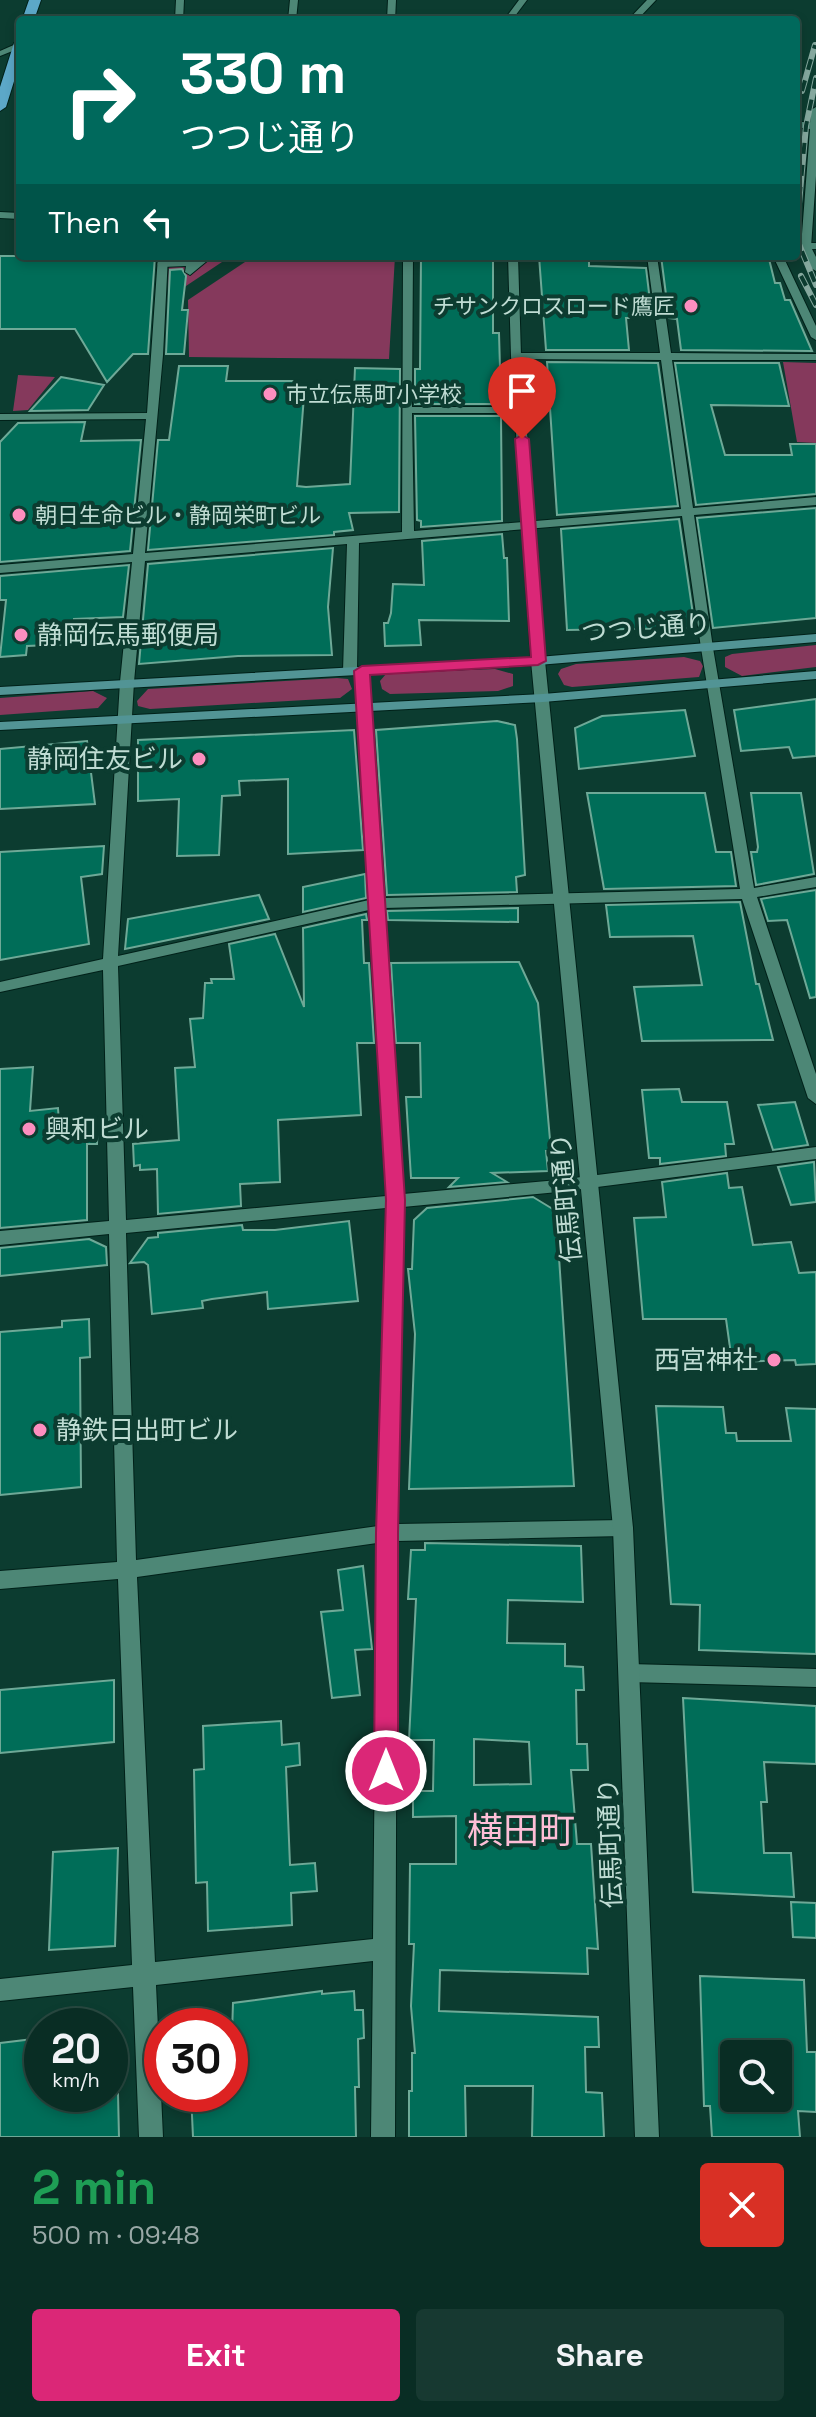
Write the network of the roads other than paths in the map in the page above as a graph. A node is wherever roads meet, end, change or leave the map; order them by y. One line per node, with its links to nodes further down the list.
1 (652, 0): 2 (street)
2 (636, 16)
3 (16, 54): 4 (highway)
4 (4, 80): 5 (highway)
5 (0, 107)
6 (816, 110): 7 (street)
7 (814, 127): 8 (street)
8 (809, 248): 16 (street)
9 (163, 260): 10 (street); 23 (street)
10 (192, 260): 11 (street)
11 (204, 260)
12 (408, 260): 21 (street)
13 (513, 260): 18 (street, 伝馬町通り)
14 (653, 260): 19 (street)
15 (780, 260): 17 (street)
16 (816, 268)
17 (816, 337)
18 (516, 356): 19 (street); 22 (street, 伝馬町通り)
19 (666, 356): 20 (street); 26 (street)
20 (816, 357)
21 (406, 410): 22 (street); 28 (street)
22 (520, 410): 27 (street, 伝馬町通り)
23 (151, 416): 24 (street); 30 (street)
24 (0, 417)
25 (816, 501): 26 (street)
26 (690, 513): 27 (street); 33 (street)
27 (528, 526): 28 (street); 34 (street, 伝馬町通り)
28 (408, 535): 29 (street)
29 (353, 541): 30 (street); 35 (street)
30 (138, 557): 31 (street); 37 (street)
31 (0, 569)
32 (816, 638): 33 (main road, つつじ通り)
33 (707, 648): 34 (main road, つつじ通り); 38 (street)
34 (538, 661): 35 (main road, つつじ通り); 40 (street, 伝馬町通り)
35 (356, 671): 37 (main road, つつじ通り); 41 (street)
36 (816, 675): 38 (main road)
37 (127, 682): 39 (main road, つつじ通り); 42 (street)
38 (715, 685): 40 (main road); 45 (street)
39 (0, 691)
40 (543, 698): 41 (main road); 46 (street, 伝馬町通り)
41 (364, 707): 42 (main road); 47 (street)
42 (125, 720): 43 (main road); 48 (street)
43 (0, 726)
44 (816, 882): 45 (street)
45 (748, 894): 46 (street); 50 (street)
46 (563, 898): 47 (street); 53 (street, 伝馬町通り)
47 (379, 903): 48 (street); 54 (street)
48 (110, 963): 49 (street); 55 (street)
49 (0, 987)
50 (809, 1061): 51 (street)
51 (816, 1098)
52 (816, 1153): 53 (street)
53 (591, 1182): 54 (street); 57 (street, 伝馬町通り)
54 (395, 1200): 55 (street); 58 (street)
55 (118, 1226): 56 (street); 59 (street)
56 (0, 1238)
57 (623, 1528): 58 (street); 61 (street, 伝馬町通り)
58 (387, 1533): 59 (street); 63 (street)
59 (127, 1570): 60 (street); 64 (street)
60 (0, 1580)
61 (629, 1673): 62 (street); 68 (street, 伝馬町通り)
62 (816, 1678)
63 (385, 1949): 64 (street); 67 (street)
64 (146, 1972): 65 (street); 66 (street)
65 (0, 1990)
66 (151, 2137)
67 (383, 2137)
68 (647, 2137)

